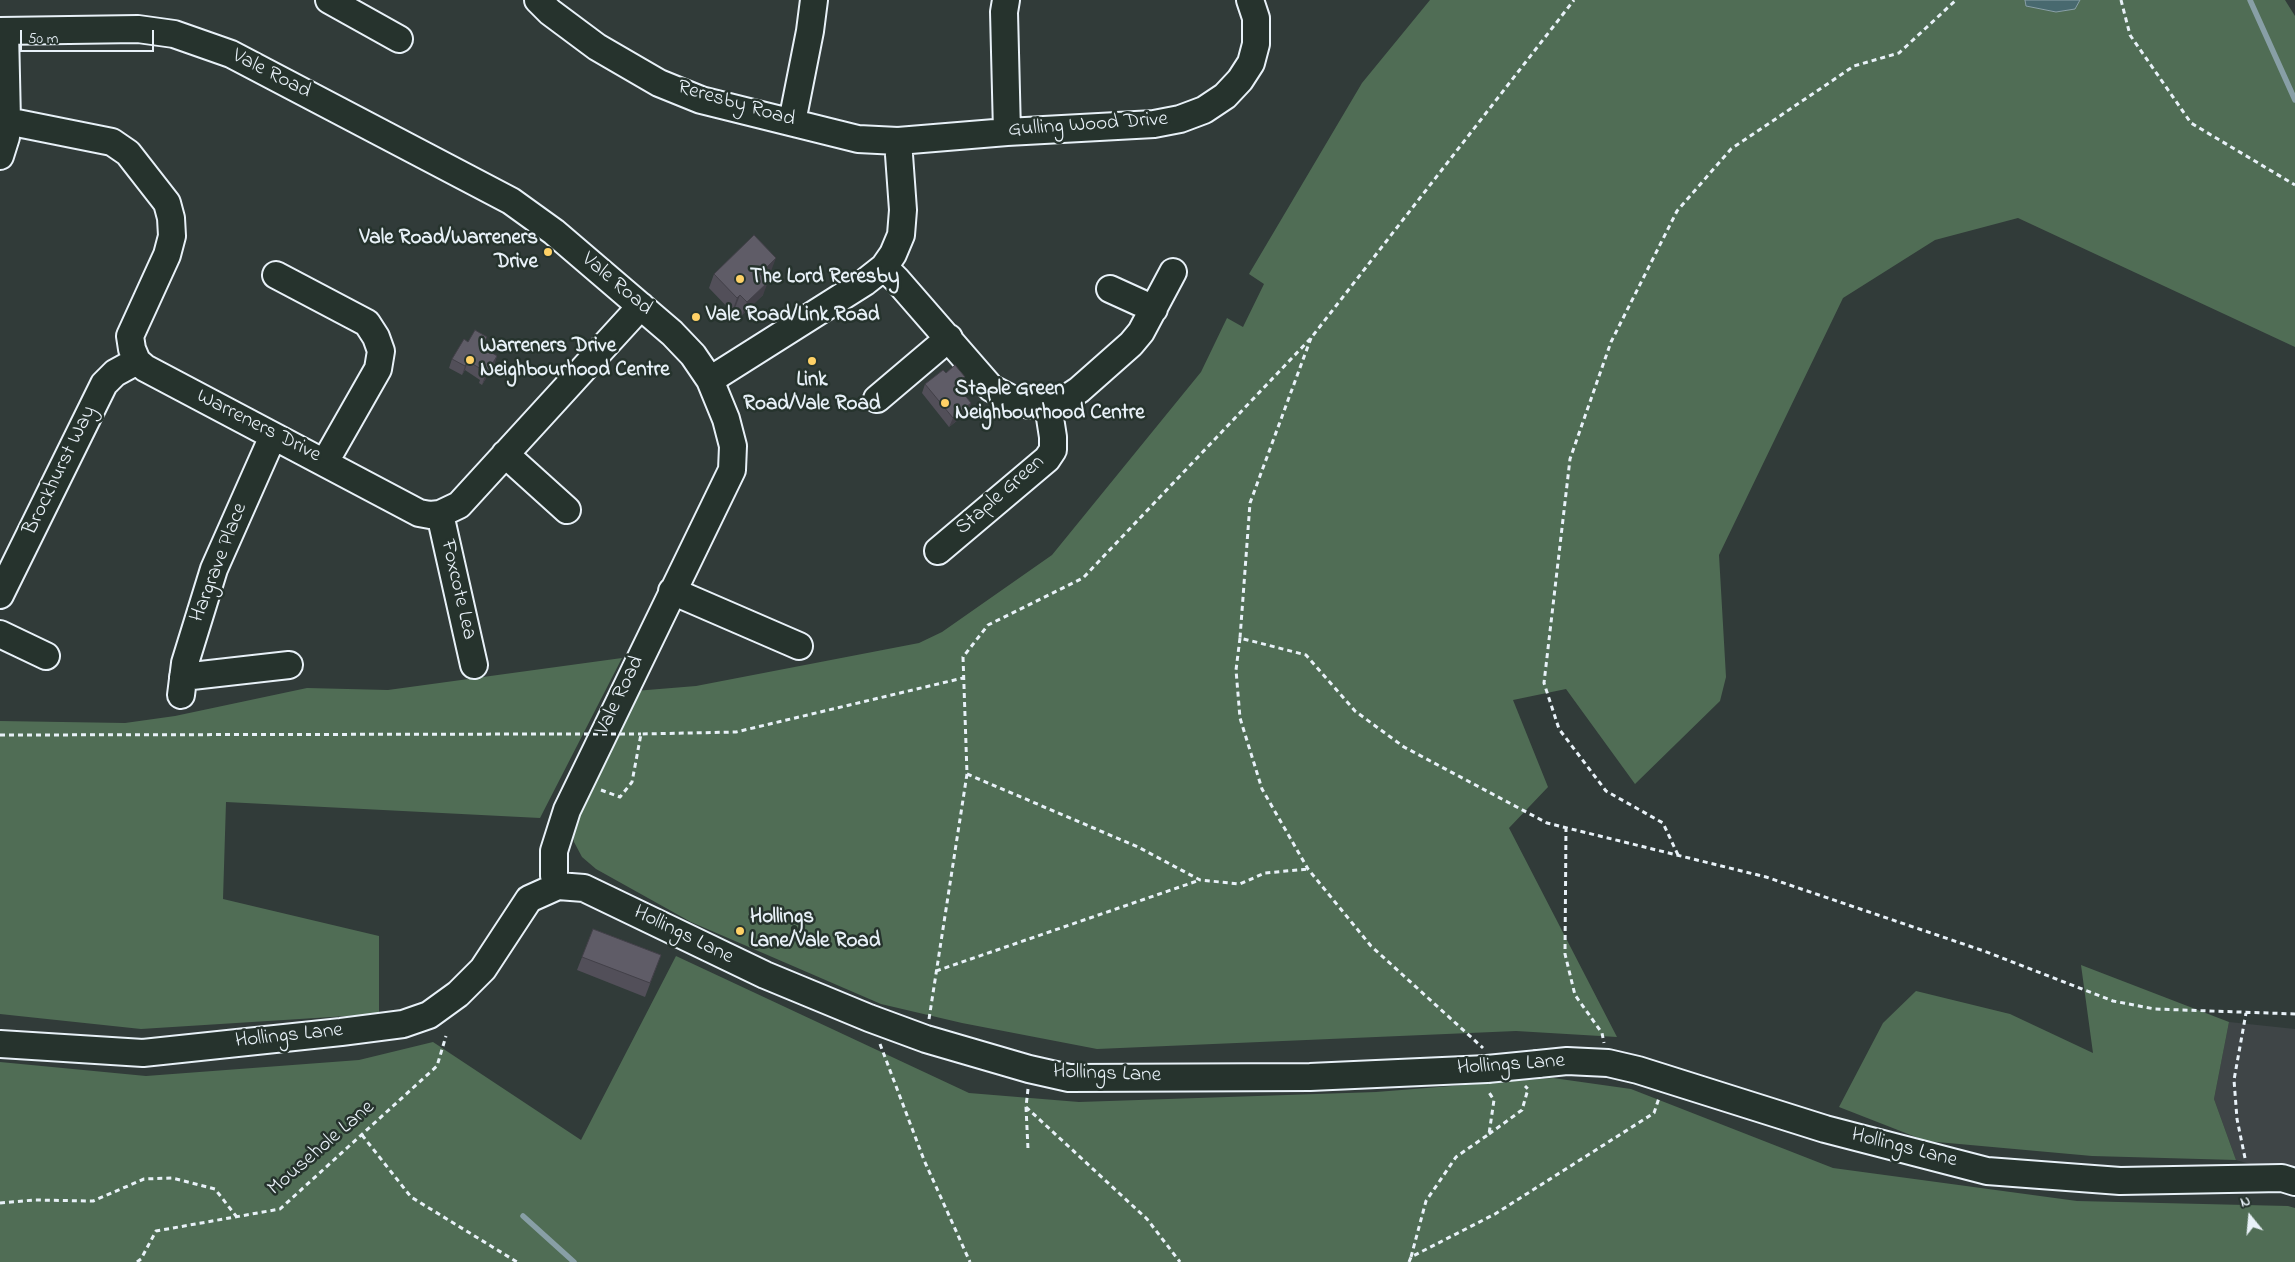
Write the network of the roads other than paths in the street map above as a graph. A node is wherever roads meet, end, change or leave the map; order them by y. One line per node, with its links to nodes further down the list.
1 (330, 0): 7 (street)
2 (538, 0): 9 (street, Reresby Road)
3 (814, 0): 9 (street)
4 (1006, 0): 10 (street)
5 (1250, 0): 10 (street, Gulling Wood Drive)
6 (3, 31): 8 (street); 17 (street, Vale Road)
7 (399, 38)
8 (7, 121): 12 (street); 20 (street)
9 (792, 122): 11 (street, Reresby Road)
10 (1007, 132): 11 (street, Gulling Wood Drive)
11 (898, 141): 13 (street)
12 (0, 156)
13 (884, 267): 19 (street); 21 (street)
14 (1173, 272): 18 (street)
15 (276, 274): 26 (street)
16 (1110, 289): 18 (street)
17 (640, 306): 21 (street, Vale Road); 25 (street)
18 (1154, 309): 23 (street)
19 (949, 338): 22 (street); 23 (street)
20 (137, 360): 24 (street, Warreners Drive); 31 (street, Brockhurst Way)
21 (710, 380): 30 (street, Vale Road)
22 (877, 399)
23 (1048, 405): 29 (street, Staple Green)
24 (273, 436): 26 (street, Warreners Drive); 35 (street, Hargrave Place)
25 (505, 454): 27 (street); 28 (street)
26 (326, 462): 28 (street, Warreners Drive)
27 (567, 510)
28 (440, 514): 36 (street, Foxcote Lea)
29 (938, 551)
30 (672, 591): 33 (street); 37 (street, Vale Road)
31 (0, 595)
32 (0, 634): 34 (street)
33 (799, 646)
34 (46, 656)
35 (289, 665)
36 (474, 665)
37 (558, 886): 38 (street, Hollings Lane); 39 (street, Hollings Lane, bridge)
38 (0, 1044)
39 (2295, 1182)

